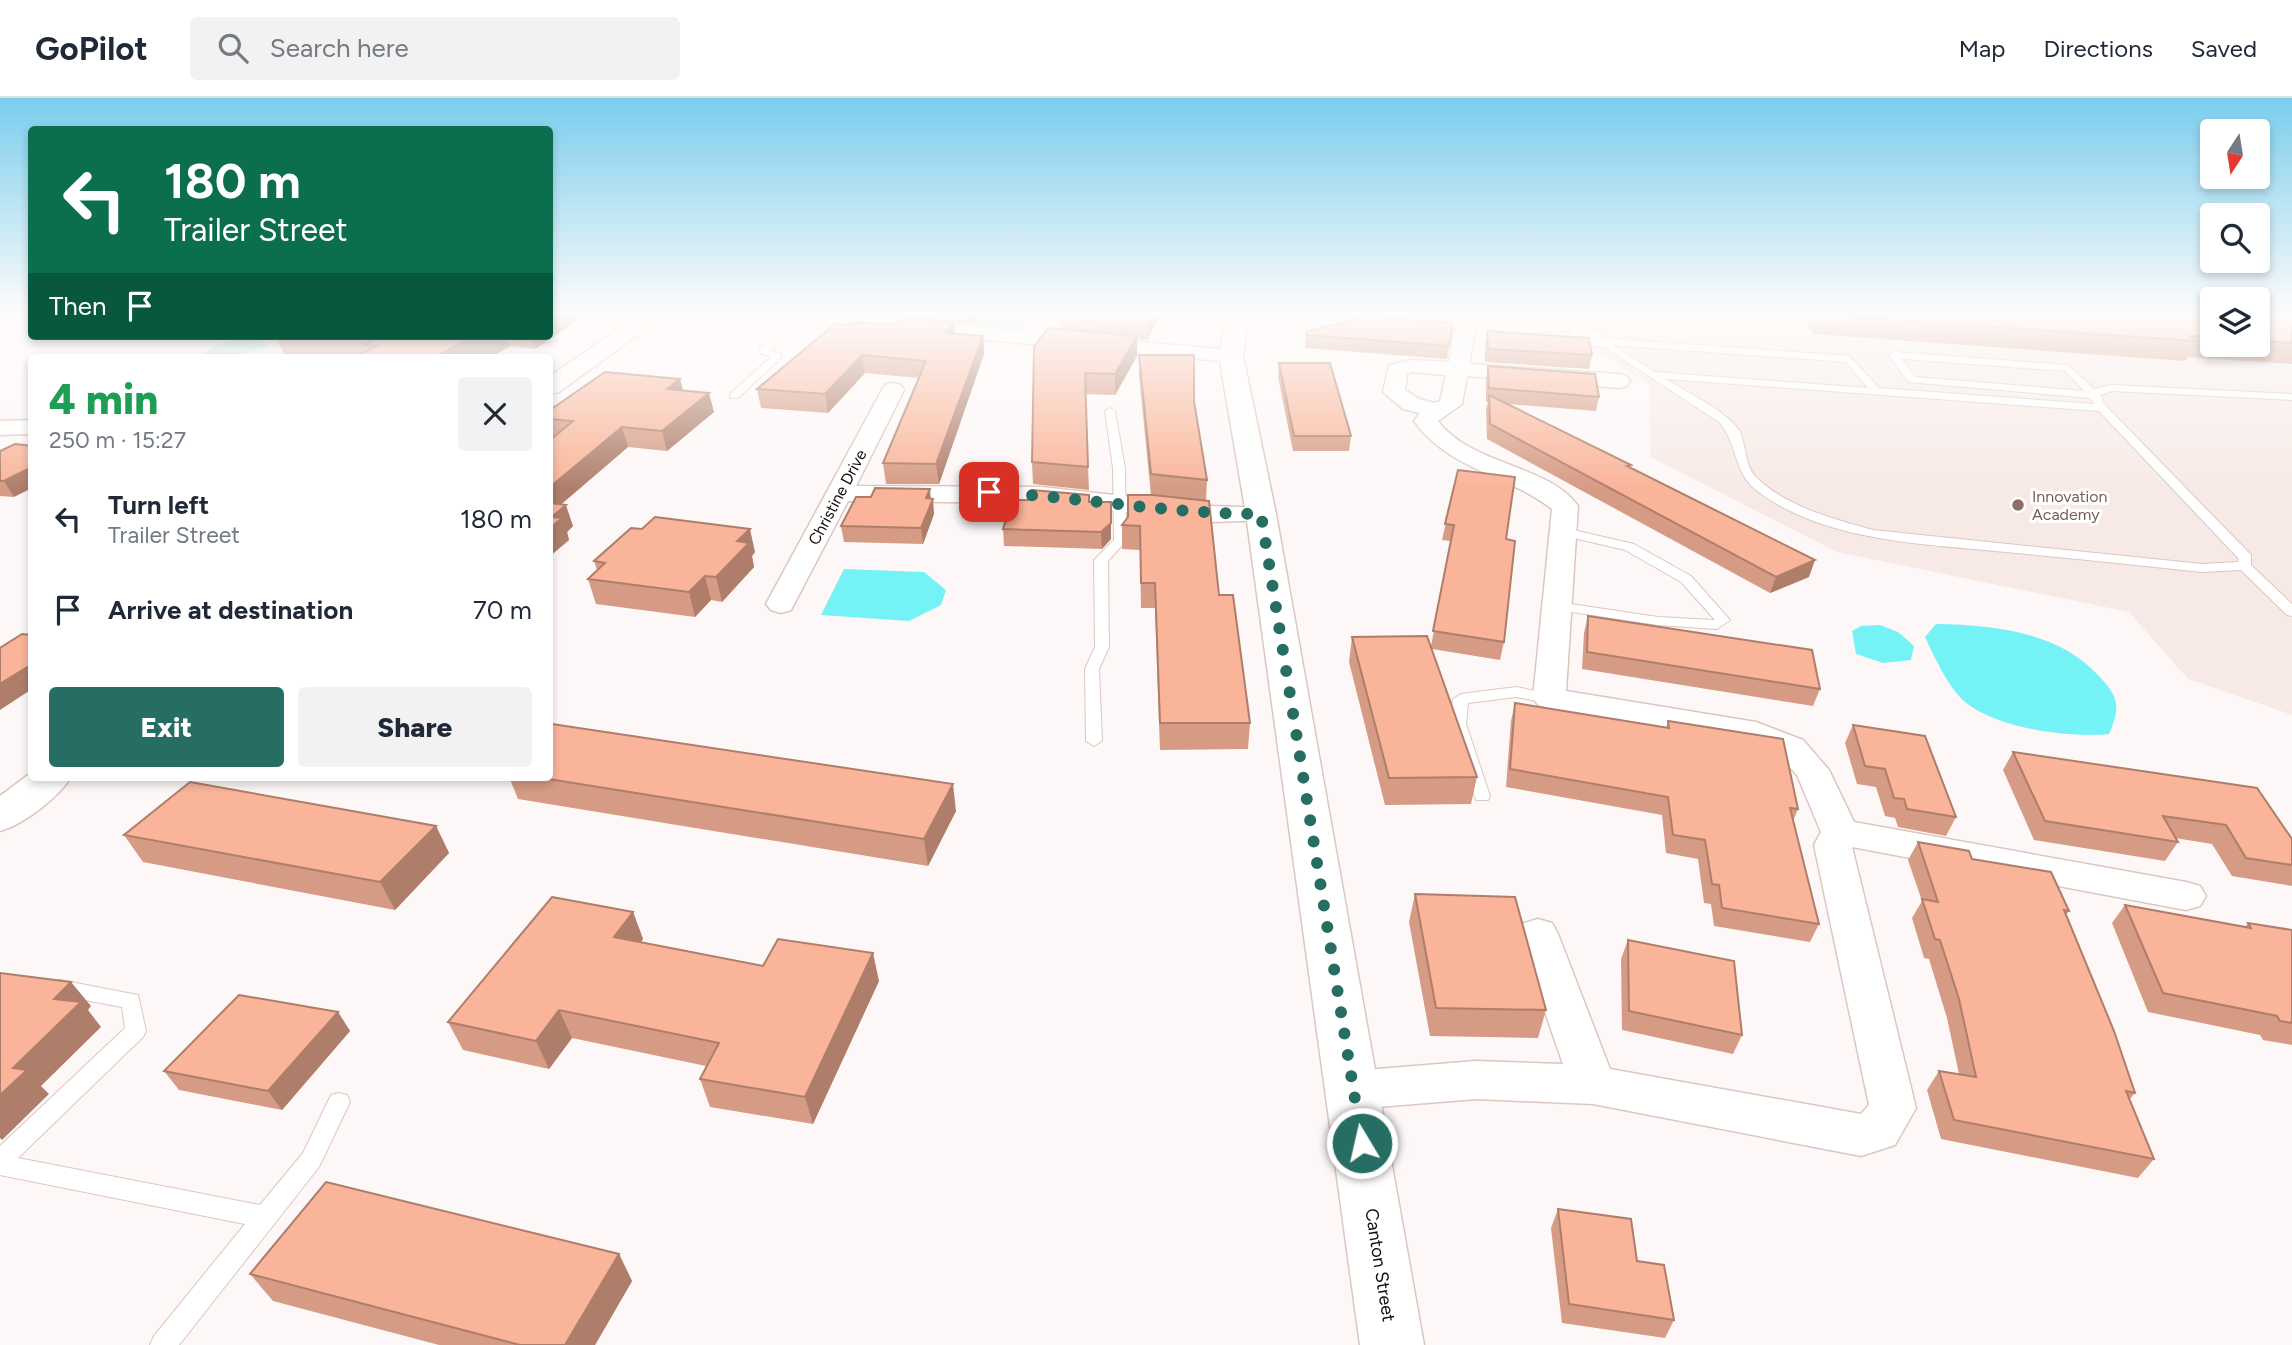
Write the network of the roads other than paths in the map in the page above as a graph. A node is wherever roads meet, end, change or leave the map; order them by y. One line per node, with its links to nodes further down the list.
1 (570, 373): 13 (street)
2 (759, 373): 17 (lane)
3 (1234, 373): 26 (street, Canton Street)
4 (1396, 373): 21 (street)
5 (1457, 373): 21 (street)
6 (1514, 373): 12 (street)
7 (1650, 373): 11 (lane)
8 (1861, 373): 15 (lane)
9 (1907, 373): 16 (lane)
10 (2073, 373): 16 (lane)
11 (1653, 375): 15 (lane); 28 (lane)
12 (1619, 381)
13 (553, 385)
14 (893, 390): 24 (street, Christine Drive)
15 (1876, 391): 19 (lane)
16 (2094, 395): 18 (lane); 19 (lane)
17 (734, 396)
18 (2292, 397)
19 (2102, 408): 28 (lane)
20 (1110, 411): 25 (lane)
21 (1439, 411): 27 (street)
22 (28, 427): 23 (street)
23 (0, 428)
24 (839, 493): 25 (street); 29 (street, Christine Drive)
25 (1119, 503): 26 (street); 33 (lane)
26 (1261, 514): 42 (street, Canton Street)
27 (1564, 531): 30 (street); 30 (lane)
28 (2245, 566): 31 (lane)
29 (781, 604)
30 (1558, 606): 32 (street)
31 (2292, 612)
32 (1549, 698): 35 (lane); 37 (street)
33 (1094, 741)
34 (46, 781): 36 (street)
35 (1482, 796)
36 (0, 817)
37 (1840, 832): 38 (street); 41 (street)
38 (2186, 896)
39 (1538, 934): 41 (street)
40 (39, 984): 44 (lane)
41 (1593, 1085): 42 (street)
42 (1353, 1090): 47 (street, Canton Street)
43 (339, 1102): 45 (lane)
44 (0, 1163): 45 (lane)
45 (265, 1217): 46 (lane)
46 (163, 1345)
47 (1392, 1345)

